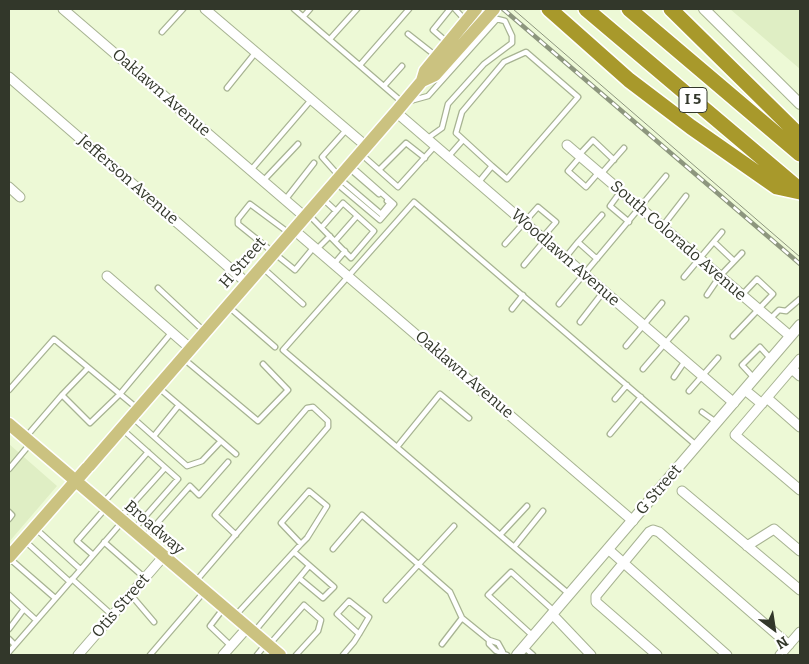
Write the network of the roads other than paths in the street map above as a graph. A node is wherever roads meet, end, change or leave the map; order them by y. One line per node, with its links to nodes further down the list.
1 (63, 9): 50 (street, Oaklawn Avenue)
2 (183, 9): 19 (lane)
3 (206, 9): 23 (street)
4 (294, 9): 17 (lane)
5 (310, 9): 17 (lane)
6 (357, 9): 21 (lane)
7 (409, 9): 25 (lane)
8 (450, 9): 22 (lane)
9 (455, 9): 18 (lane)
10 (476, 9): 18 (main road, H Street)
11 (494, 9): 28 (main road, H Street)
12 (549, 9): 59 (highway)
13 (586, 9): 59 (highway, I 5)
14 (629, 9): 43 (highway, I 5)
15 (671, 9): 35 (highway)
16 (704, 9): 32 (street)
17 (303, 16): 21 (lane)
18 (467, 22): 22 (main road, H Street)
19 (162, 32)
20 (408, 34): 24 (lane)
21 (330, 39): 25 (lane)
22 (449, 43): 24 (main road, H Street)
23 (256, 52): 30 (lane); 31 (street)
24 (437, 57): 28 (main road, H Street)
25 (360, 66): 29 (lane)
26 (402, 66): 29 (lane)
27 (9, 77): 97 (street, Jefferson Avenue)
28 (422, 81): 33 (main road, H Street)
29 (384, 86): 33 (lane)
30 (226, 88)
31 (312, 99): 34 (street); 50 (lane)
32 (800, 104)
33 (400, 108): 36 (street, Woodlawn Avenue); 36 (lane); 42 (main road, H Street)
34 (347, 130): 42 (street); 53 (lane)
35 (800, 136)
36 (426, 138): 40 (street, Woodlawn Avenue)
37 (463, 140): 45 (lane); 49 (lane); 49 (lane)
38 (298, 144): 55 (lane)
39 (567, 145): 44 (street, South Colorado Avenue)
40 (435, 146): 45 (street, Woodlawn Avenue); 46 (lane)
41 (624, 148): 47 (lane)
42 (363, 149): 51 (lane); 53 (main road, H Street)
43 (800, 154)
44 (580, 156): 47 (lane); 52 (street, South Colorado Avenue); 52 (lane)
45 (448, 157): 56 (street, Woodlawn Avenue)
46 (425, 158): 51 (lane); 51 (lane)
47 (614, 160): 52 (lane)
48 (314, 163): 63 (lane)
49 (492, 166): 56 (lane)
50 (250, 170): 55 (street, Oaklawn Avenue)
51 (379, 170)
52 (600, 173): 58 (street, South Colorado Avenue)
53 (342, 174): 53 (lane); 62 (main road, H Street)
54 (666, 176): 65 (lane)
55 (263, 181): 63 (street, Oaklawn Avenue)
56 (478, 182): 69 (street, Woodlawn Avenue)
57 (9, 187): 61 (street)
58 (621, 191): 64 (lane); 65 (street, South Colorado Avenue)
59 (800, 191)
60 (686, 196): 72 (lane)
61 (20, 197)
62 (322, 198): 66 (lane); 67 (main road, H Street)
63 (285, 200): 67 (street, Oaklawn Avenue)
64 (610, 206): 70 (lane); 78 (lane)
65 (640, 208): 70 (lane); 72 (street, South Colorado Avenue)
66 (336, 211): 68 (lane); 71 (lane)
67 (306, 215): 71 (lane); 73 (main road, H Street)
68 (357, 216): 77 (lane); 82 (lane)
69 (524, 222): 76 (street, Woodlawn Avenue); 76 (lane); 80 (lane)
70 (629, 222): 86 (lane)
71 (322, 227): 75 (lane)
72 (662, 227): 87 (street, South Colorado Avenue)
73 (292, 232): 81 (street, Oaklawn Avenue); 84 (main road, H Street); 84 (lane)
74 (722, 232): 79 (lane)
75 (330, 236): 77 (lane); 81 (lane)
76 (544, 239): 85 (street, Woodlawn Avenue); 90 (lane)
77 (335, 241): 82 (lane)
78 (578, 242): 85 (lane); 86 (lane)
79 (714, 242): 87 (lane); 88 (lane)
80 (504, 244)
81 (316, 248): 84 (lane); 89 (street, Oaklawn Avenue)
82 (345, 251): 89 (lane)
83 (742, 253): 88 (lane)
84 (273, 254): 91 (main road, H Street)
85 (565, 258): 92 (street, Woodlawn Avenue)
86 (597, 259): 92 (lane)
87 (699, 259): 95 (street, South Colorado Avenue); 96 (lane)
88 (734, 261): 95 (lane)
89 (334, 264): 93 (street, Oaklawn Avenue)
90 (524, 265)
91 (262, 267): 97 (main road, H Street); 105 (lane)
92 (584, 274): 99 (street, Woodlawn Avenue); 106 (lane)
93 (347, 275): 100 (lane); 159 (lane); 174 (street, Oaklawn Avenue)
94 (107, 276): 115 (street)
95 (720, 276): 101 (lane); 102 (street, South Colorado Avenue)
96 (684, 277)
97 (247, 283): 107 (main road, H Street)
98 (158, 288): 116 (lane)
99 (604, 291): 112 (lane); 114 (street, Woodlawn Avenue)
100 (523, 295): 108 (lane); 135 (lane)
101 (707, 295)
102 (742, 296): 109 (street, South Colorado Avenue); 109 (lane)
103 (800, 298): 111 (lane)
104 (662, 303): 114 (lane)
105 (303, 304)
106 (558, 304)
107 (228, 306): 116 (main road, H Street); 121 (lane)
108 (512, 309)
109 (759, 310): 111 (street, South Colorado Avenue); 117 (lane)
110 (686, 319): 119 (lane)
111 (770, 319): 118 (street, South Colorado Avenue)
112 (580, 322)
113 (800, 325): 118 (street, G Street)
114 (644, 326): 119 (street, Woodlawn Avenue); 120 (lane)
115 (172, 332): 122 (street); 140 (lane)
116 (206, 332): 122 (main road, H Street)
117 (733, 336)
118 (790, 336): 124 (street, G Street)
119 (664, 344): 126 (street, Woodlawn Avenue); 129 (lane)
120 (626, 346)
121 (275, 347)
122 (187, 353): 127 (lane); 136 (main road, H Street)
123 (718, 358): 131 (lane)
124 (771, 359): 134 (street, G Street); 134 (lane)
125 (800, 359): 130 (street)
126 (685, 361): 131 (street, Woodlawn Avenue); 133 (lane)
127 (263, 364)
128 (87, 369): 137 (lane); 140 (lane); 141 (lane)
129 (643, 369)
130 (792, 369): 132 (street); 144 (street)
131 (702, 376): 138 (lane); 145 (street, Woodlawn Avenue)
132 (800, 376)
133 (674, 377)
134 (754, 379): 139 (street, G Street)
135 (627, 385): 142 (lane); 143 (lane)
136 (158, 387): 146 (lane); 148 (main road, H Street)
137 (9, 390)
138 (689, 390)
139 (745, 390): 144 (street); 145 (street, G Street)
140 (120, 394): 141 (lane); 148 (lane)
141 (62, 395): 156 (lane)
142 (641, 397): 154 (lane); 158 (lane)
143 (615, 399)
144 (764, 401): 152 (street); 166 (street)
145 (734, 403): 150 (street, G Street)
146 (179, 405): 155 (lane); 157 (lane)
147 (702, 412): 150 (lane)
148 (135, 413): 153 (main road, H Street); 155 (lane)
149 (469, 418): 159 (lane)
150 (717, 423): 158 (street, G Street)
151 (9, 424): 156 (main road, Broadway)
152 (800, 427)
153 (122, 429): 160 (lane); 165 (main road, H Street)
154 (610, 434)
155 (154, 436): 157 (lane)
156 (28, 440): 164 (lane); 165 (main road, Broadway)
157 (221, 441): 161 (lane)
158 (697, 446): 174 (street, G Street)
159 (397, 447): 178 (lane)
160 (148, 452): 163 (lane); 168 (lane)
161 (236, 454)
162 (228, 462): 179 (lane)
163 (165, 468): 173 (lane); 179 (lane)
164 (9, 469)
165 (76, 481): 168 (main road, Broadway); 176 (main road, H Street)
166 (800, 490)
167 (682, 491): 184 (street)
168 (104, 506): 173 (main road, Broadway); 189 (lane)
169 (527, 506): 178 (lane)
170 (543, 511): 183 (lane)
171 (9, 512): 172 (lane)
172 (9, 519)
173 (120, 521): 179 (main road, Broadway); 181 (lane)
174 (633, 521): 185 (street, G Street)
175 (454, 526): 193 (lane)
176 (35, 528): 180 (main road, H Street); 195 (lane)
177 (236, 535): 177 (lane); 199 (lane)
178 (500, 535): 183 (lane)
179 (138, 536): 191 (main road, Broadway)
180 (24, 540): 190 (main road, H Street); 198 (lane)
181 (104, 542): 189 (lane); 196 (lane)
182 (301, 544): 182 (lane); 188 (lane)
183 (514, 546): 202 (lane)
184 (748, 546): 187 (street); 200 (street)
185 (608, 549): 192 (street); 202 (street, G Street)
186 (333, 550): 193 (lane)
187 (800, 551)
188 (294, 552): 194 (lane); 211 (lane)
189 (93, 555): 195 (lane)
190 (9, 558): 205 (lane)
191 (163, 558): 196 (street, Otis Street); 199 (main road, Broadway)
192 (624, 563): 224 (street); 238 (street); 239 (street)
193 (420, 565): 206 (lane); 212 (lane)
194 (309, 566): 197 (lane); 197 (lane)
195 (80, 569): 198 (lane)
196 (145, 578): 204 (street, Otis Street)
197 (299, 578): 216 (lane)
198 (71, 580): 205 (lane); 210 (lane)
199 (194, 584): 201 (main road, Broadway)
200 (800, 590)
201 (204, 592): 207 (main road, Broadway); 230 (lane)
202 (569, 594): 209 (street, G Street)
203 (9, 595): 208 (lane)
204 (131, 595): 210 (street, Otis Street); 214 (lane)
205 (55, 598): 213 (lane)
206 (386, 600)
207 (223, 608): 211 (main road, Broadway); 227 (lane)
208 (24, 610): 213 (lane); 215 (lane)
209 (553, 613): 219 (street, G Street); 219 (lane); 237 (street)
210 (112, 616): 229 (street, Otis Street)
211 (234, 617): 216 (main road, Broadway)
212 (462, 618): 221 (lane); 228 (lane)
213 (36, 620): 222 (lane)
214 (154, 622)
215 (9, 629)
216 (250, 630): 223 (main road, Broadway); 227 (street)
217 (800, 632): 224 (street)
218 (359, 634): 218 (lane); 234 (lane)
219 (533, 636): 225 (street, G Street)
220 (9, 640): 222 (lane)
221 (442, 644)
222 (15, 645): 226 (lane)
223 (267, 645): 231 (lane); 232 (main road, Broadway); 233 (lane)
224 (788, 645): 240 (street)
225 (524, 646): 235 (street, G Street); 236 (lane)
226 (9, 652)
227 (227, 652)
228 (505, 654)
229 (78, 655)
230 (150, 655)
231 (257, 655)
232 (280, 655)
233 (296, 655)
234 (343, 655)
235 (517, 655)
236 (533, 655)
237 (589, 655)
238 (657, 655)
239 (727, 655)
240 (780, 655)

